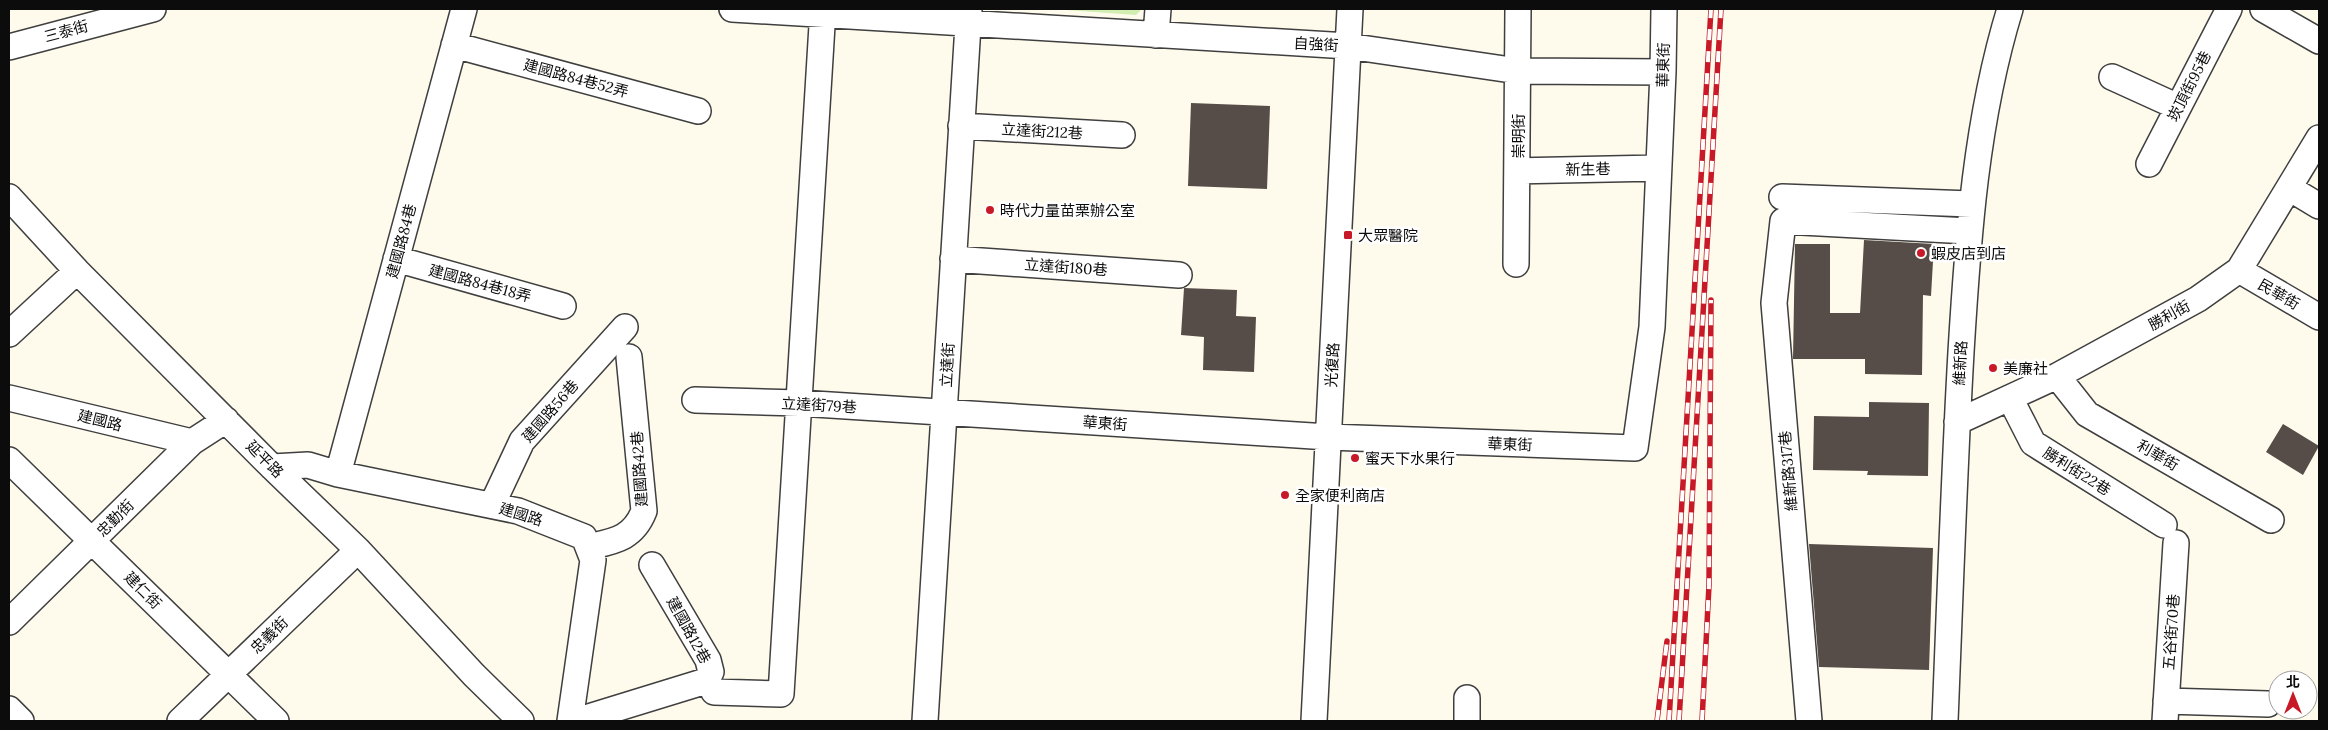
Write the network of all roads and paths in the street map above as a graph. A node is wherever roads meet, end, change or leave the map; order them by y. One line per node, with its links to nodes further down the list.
1 (153, 9): 16 (street, 三泰街)
2 (464, 9): 15 (street, 建國路84巷)
3 (732, 9): 11 (street, 自強街)
4 (1158, 9): 13 (street)
5 (1350, 9): 17 (street, 光復路)
6 (1518, 9): 18 (street, 崇明街)
7 (1664, 9): 19 (street, 華東街)
8 (2010, 9): 31 (street, 維新路)
9 (2230, 9): 21 (street, 崁頂街95巷)
10 (2263, 9): 14 (street)
11 (823, 12): 12 (street, 自強街); 50 (street)
12 (968, 17): 13 (street, 自強街); 23 (street, 立達街)
13 (1156, 35): 17 (street, 自強街)
14 (2319, 42)
15 (454, 45): 22 (street, 建國路84巷52弄); 35 (street, 建國路84巷)
16 (9, 46)
17 (1348, 46): 18 (street, 自強街); 54 (street, 光復路)
18 (1518, 71): 19 (street, 自強街); 28 (street, 崇明街)
19 (1663, 72): 27 (street, 華東街)
20 (2112, 77): 21 (street)
21 (2178, 107): 26 (street, 崁頂街95巷)
22 (698, 111)
23 (961, 126): 24 (street, 立達街212巷); 36 (street, 立達街)
24 (1122, 136)
25 (2319, 138): 29 (street, 勝利街)
26 (2149, 164)
27 (1658, 168): 28 (street, 新生巷); 54 (street, 華東街)
28 (1518, 171): 37 (street, 崇明街)
29 (2289, 188): 32 (street); 38 (street, 勝利街)
30 (9, 197): 39 (street, 延平路)
31 (1972, 204): 33 (street); 34 (street, 維新路)
32 (2319, 206)
33 (1782, 209): 34 (street); 80 (street, 維新路317巷)
34 (1968, 231): 53 (street, 維新路)
35 (396, 259): 41 (street, 建國路84巷18弄); 58 (street, 建國路84巷)
36 (953, 259): 40 (street, 立達街180巷); 51 (street, 立達街)
37 (1516, 264)
38 (2239, 270): 42 (street, 民華街); 46 (street, 勝利街)
39 (77, 271): 44 (street); 52 (street, 延平路)
40 (1179, 275)
41 (563, 306)
42 (2319, 317)
43 (625, 327): 59 (street, 建國路56巷)
44 (11, 328)
45 (629, 357): 63 (street, 建國路42巷)
46 (2057, 376): 48 (street, 勝利街); 60 (street, 利華街)
47 (9, 398): 55 (street, 建國路)
48 (2010, 398): 53 (street, 勝利街); 61 (street, 勝利街22巷)
49 (695, 400): 50 (street, 立達街79巷)
50 (799, 403): 51 (street, 立達街79巷); 68 (street)
51 (944, 412): 54 (street, 華東街); 78 (street, 立達街)
52 (226, 420): 55 (street, 忠勤街); 57 (street, 延平路)
53 (1957, 422): 81 (street, 維新路)
54 (1328, 437): 79 (street, 光復路)
55 (192, 442): 62 (street, 忠勤街)
56 (9, 460): 62 (street, 建仁街)
57 (272, 467): 58 (street, 建國路); 64 (street, 延平路)
58 (338, 474): 59 (street, 建國路)
59 (492, 505): 63 (street, 建國路)
60 (2270, 520)
61 (2170, 534): 71 (street, 五谷街70巷)
62 (93, 540): 66 (street, 忠勤街); 67 (street, 建仁街)
63 (588, 547): 76 (street)
64 (358, 550): 67 (street, 忠義街); 72 (street, 延平路)
65 (652, 565): 77 (street, 建國路12巷)
66 (9, 622)
67 (229, 675): 74 (street, 忠義街); 75 (street, 建仁街)
68 (714, 692)
69 (2268, 704): 71 (street)
70 (9, 709): 73 (street)
71 (2166, 711)
72 (511, 718)
73 (21, 721)
74 (180, 721)
75 (276, 721)
76 (570, 721)
77 (576, 721)
78 (925, 721)
79 (1314, 721)
80 (1809, 721)
81 (1945, 721)

